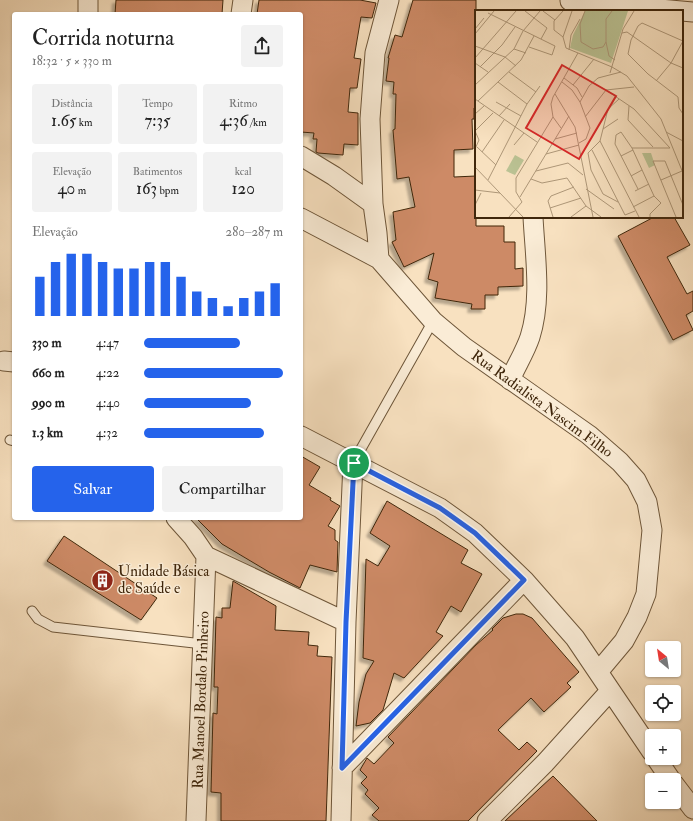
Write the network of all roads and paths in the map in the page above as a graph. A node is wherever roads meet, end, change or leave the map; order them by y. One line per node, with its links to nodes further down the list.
1 (88, 0): 7 (street)
2 (243, 0): 8 (street)
3 (389, 0): 11 (street)
4 (569, 4): 5 (street)
5 (662, 10)
6 (683, 11): 9 (street)
7 (88, 12)
8 (241, 12)
9 (693, 12)
10 (303, 157): 11 (street)
11 (373, 204): 14 (street)
12 (533, 218): 16 (street)
13 (303, 219): 14 (street, Rua Radialista Nascim Filho)
14 (379, 259): 15 (street, Rua Radialista Nascim Filho)
15 (434, 321): 16 (street, Rua Radialista Nascim Filho); 18 (lane)
16 (510, 380): 25 (street, Rua Radialista Nascim Filho)
17 (303, 437): 18 (street)
18 (354, 463): 21 (street); 23 (street)
19 (178, 520): 20 (street)
20 (206, 556): 23 (street); 24 (street, Rua Manoel Bordalo Pinheiro)
21 (524, 580): 25 (street); 28 (street)
22 (32, 611): 24 (lane)
23 (346, 622): 28 (street)
24 (203, 644): 31 (street, Rua Manoel Bordalo Pinheiro)
25 (598, 672): 26 (street)
26 (610, 691): 27 (street); 33 (street)
27 (645, 742)
28 (342, 768): 32 (street)
29 (681, 793): 30 (street)
30 (693, 809)
31 (196, 821)
32 (341, 821)
33 (486, 821)

